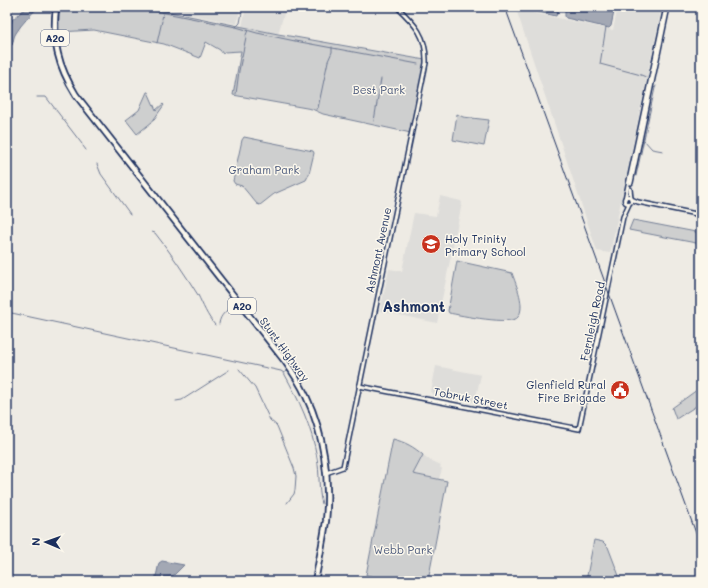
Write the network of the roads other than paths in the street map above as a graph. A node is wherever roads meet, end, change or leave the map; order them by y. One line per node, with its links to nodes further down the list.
1 (56, 7): 10 (highway, Sturt Highway / A20)
2 (397, 7): 8 (street, Ashmont Avenue)
3 (667, 7): 4 (street, Fernleigh Road); 5 (street, Fernleigh Road)
4 (625, 200): 5 (street); 5 (street); 7 (street, Fernleigh Road)
5 (630, 201): 6 (street); 7 (street, Fernleigh Road)
6 (701, 215)
7 (623, 217): 9 (street, Fernleigh Road)
8 (359, 386): 9 (street, Tobruk Street); 10 (street, Ashmont Avenue)
9 (579, 429)
10 (326, 473): 11 (highway, Sturt Highway / A20)
11 (315, 581)

